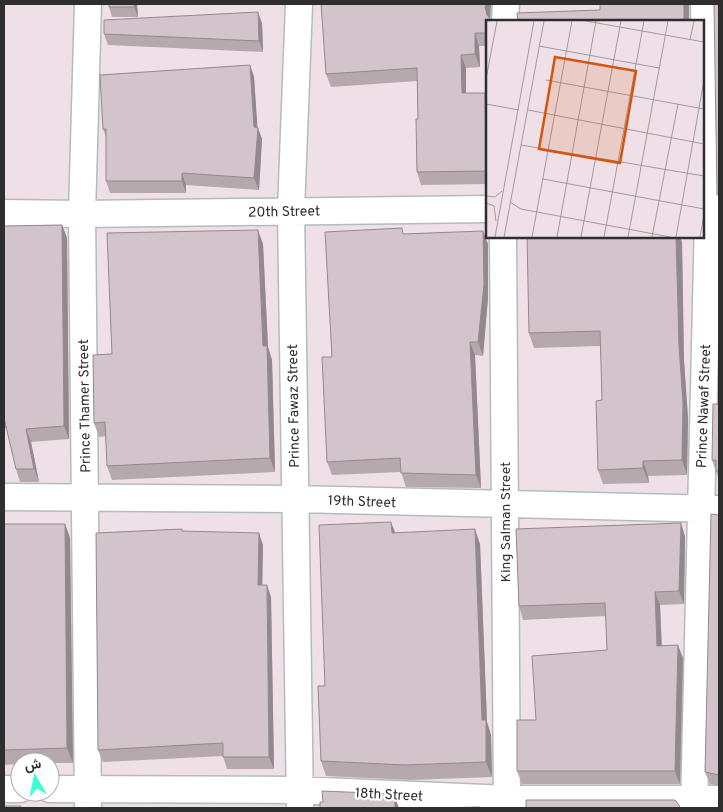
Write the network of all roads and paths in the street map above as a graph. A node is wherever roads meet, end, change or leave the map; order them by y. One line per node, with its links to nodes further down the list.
1 (88, 4): 9 (street, Prince Thamer Street)
2 (299, 4): 7 (street, Prince Fawaz Street)
3 (506, 4): 5 (street)
4 (704, 4): 10 (street, Prince Nawaf Street)
5 (506, 20)
6 (486, 209): 7 (street, 20th Street)
7 (291, 210): 9 (street, 20th Street); 14 (street, Prince Fawaz Street)
8 (4, 213): 9 (street, 20th Street)
9 (82, 214): 13 (street, Prince Thamer Street)
10 (710, 220): 16 (street, Prince Nawaf Street)
11 (503, 238): 15 (street, King Salman Street)
12 (4, 497): 13 (street, 19th Street)
13 (86, 498): 14 (street, 19th Street); 18 (street, Prince Thamer Street)
14 (294, 499): 15 (street, 19th Street); 19 (street, Prince Fawaz Street)
15 (505, 505): 16 (street, 19th Street); 21 (street, King Salman Street)
16 (710, 509): 22 (street, Prince Nawaf Street)
17 (60, 792): 18 (street, 18th Street)
18 (89, 799): 19 (street, 18th Street)
19 (300, 799): 21 (street, 18th Street)
20 (719, 799): 22 (street, 18th Street)
21 (507, 804): 22 (street, 18th Street)
22 (694, 804)

